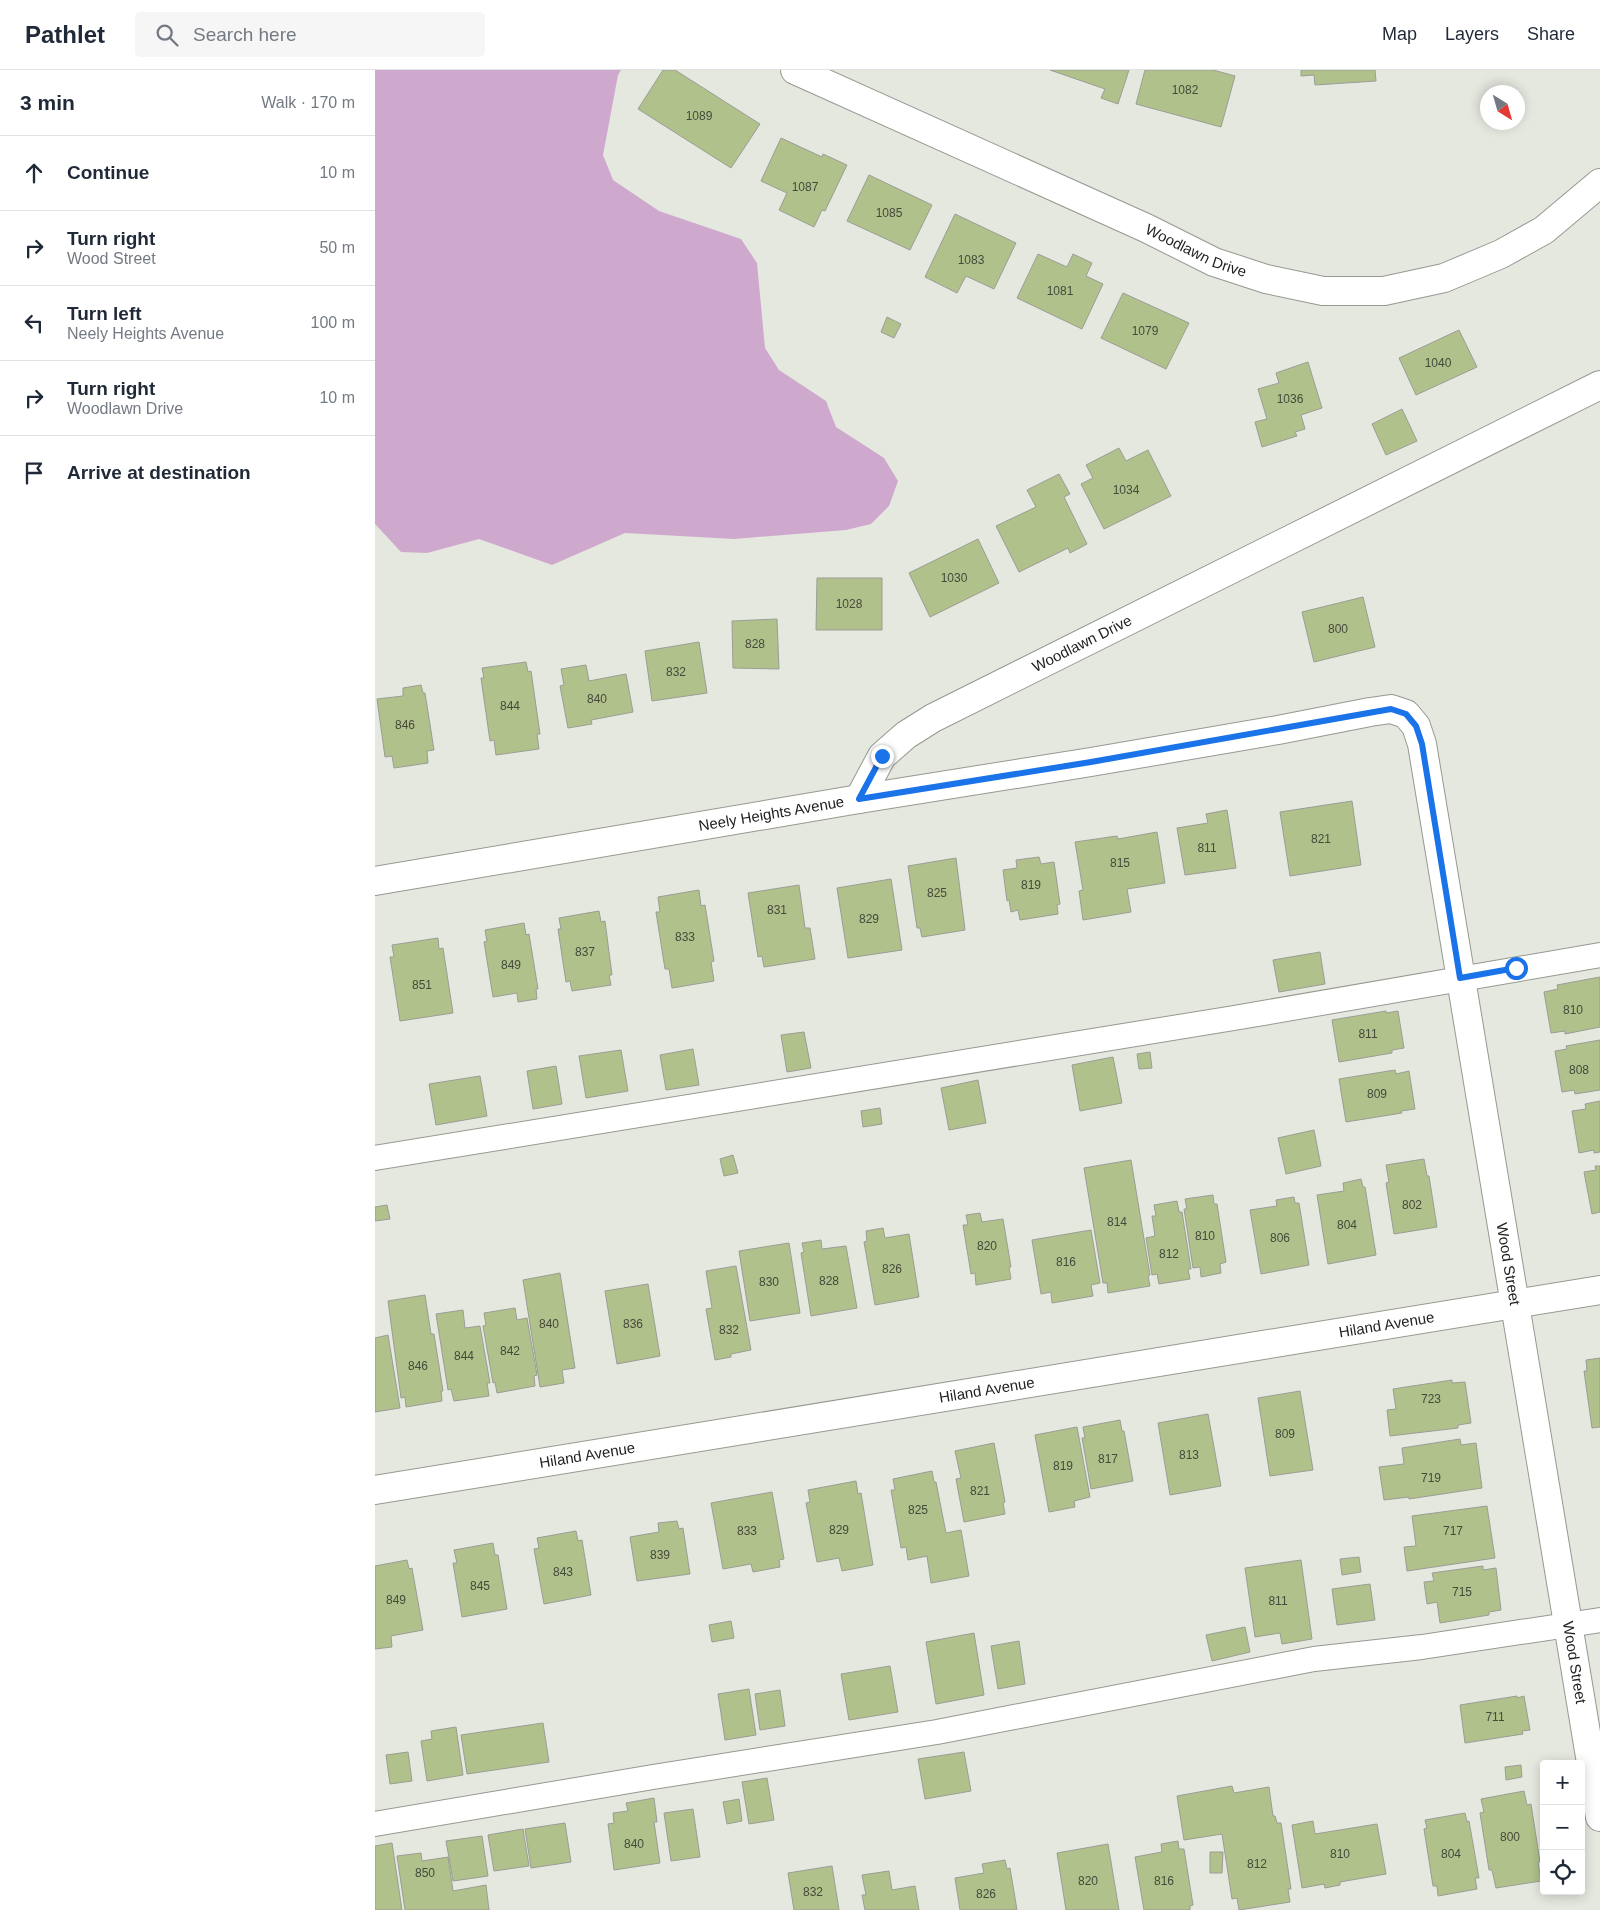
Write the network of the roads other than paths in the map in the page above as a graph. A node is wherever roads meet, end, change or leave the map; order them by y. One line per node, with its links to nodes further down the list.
1 (795, 70): 2 (street, Woodlawn Drive)
2 (1600, 183)
3 (1600, 385): 5 (street, Woodlawn Drive)
4 (1406, 714): 5 (street, Neely Heights Avenue); 8 (street, Wood Street)
5 (859, 799): 6 (street, Neely Heights Avenue)
6 (375, 881)
7 (1600, 955): 8 (lane)
8 (1460, 978): 9 (lane); 11 (street, Wood Street)
9 (375, 1158)
10 (1600, 1290): 11 (street, Hiland Avenue)
11 (1516, 1304): 12 (street, Hiland Avenue); 14 (street, Wood Street)
12 (375, 1490)
13 (1600, 1620): 14 (lane)
14 (1569, 1625): 15 (street, Wood Street); 16 (lane)
15 (1600, 1817)
16 (375, 1824)

